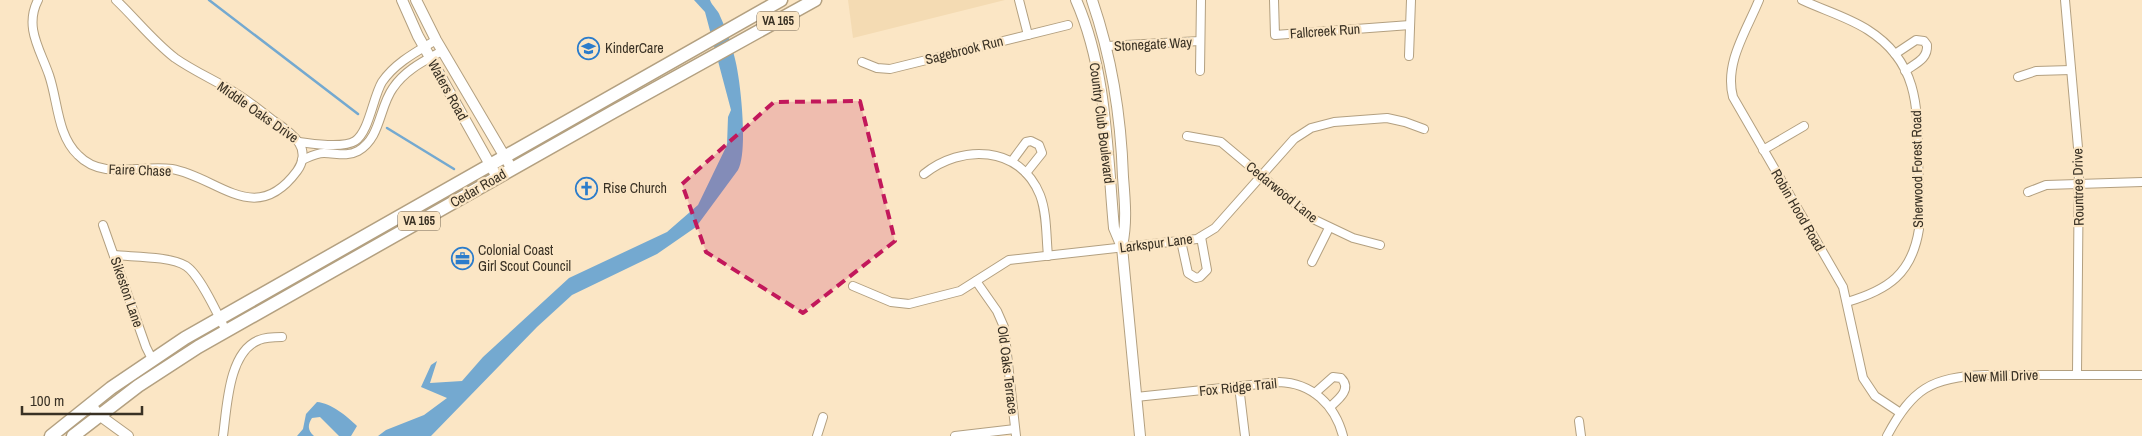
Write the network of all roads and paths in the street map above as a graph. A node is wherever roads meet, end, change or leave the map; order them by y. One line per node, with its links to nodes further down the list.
1 (38, 0): 38 (street, Faire Chase)
2 (116, 0): 35 (street, Middle Oaks Drive)
3 (402, 0): 22 (street, Waters Road)
4 (416, 0): 19 (street, Waters Road)
5 (781, 0): 37 (main road, Cedar Road / VA 165)
6 (815, 0): 41 (main road, Cedar Road / VA 165)
7 (1019, 0): 18 (street)
8 (1076, 0): 54 (street, Country Club Boulevard)
9 (1092, 0): 21 (street, Country Club Boulevard)
10 (1201, 0): 20 (street)
11 (1274, 0): 17 (street, Fallcreek Run)
12 (1411, 0): 17 (street)
13 (1760, 0): 36 (street, Robin Hood Road)
14 (1802, 0): 24 (street, Sherwood Forest Road)
15 (2065, 0): 28 (street, Rountree Drive)
16 (1068, 25): 18 (street, Sagebrook Run)
17 (1410, 25): 25 (street)
18 (1028, 35): 27 (street, Sagebrook Run)
19 (436, 40): 22 (street, Middle Oaks Drive); 23 (street, Waters Road)
20 (1200, 41): 21 (street, Stonegate Way); 29 (street)
21 (1107, 46): 54 (street, Country Club Boulevard)
22 (424, 47): 26 (street, Waters Road); 35 (street, Middle Oaks Drive)
23 (442, 51): 26 (street, Middle Oaks Drive); 37 (street, Waters Road)
24 (1895, 54): 30 (street, Sherwood Forest Road); 30 (street)
25 (1409, 56)
26 (430, 58): 38 (street, Middle Oaks Drive); 40 (street, Waters Road)
27 (862, 62)
28 (2071, 70): 31 (street); 47 (street, Rountree Drive)
29 (1200, 71)
30 (1906, 71): 60 (street, Sherwood Forest Road)
31 (2018, 78)
32 (1804, 126): 36 (street)
33 (1424, 129): 44 (street, Larkspur Lane)
34 (1187, 136): 44 (street, Cedarwood Lane)
35 (299, 142): 38 (street)
36 (1763, 150): 60 (street, Robin Hood Road)
37 (504, 157): 40 (main road, Cedar Road / VA 165); 41 (street, Waters Road)
38 (302, 160)
39 (1012, 161): 42 (street); 42 (street); 43 (street)
40 (490, 164): 45 (street, Waters Road); 61 (main road, Cedar Road / VA 165)
41 (512, 169): 45 (main road, Cedar Road / VA 165)
42 (1026, 173): 56 (street)
43 (924, 174)
44 (1261, 176): 50 (street, Cedarwood Lane); 51 (street, Larkspur Lane)
45 (498, 177): 62 (main road, Cedar Road / VA 165)
46 (2142, 182): 47 (street)
47 (2080, 183): 48 (street); 65 (street, Rountree Drive)
48 (2028, 192)
49 (103, 225): 55 (street, Sikeston Lane)
50 (1329, 228): 53 (street, Cedarwood Lane); 57 (street)
51 (1201, 237): 52 (street, Larkspur Lane); 52 (street)
52 (1181, 241): 54 (street, Larkspur Lane)
53 (1380, 245)
54 (1122, 247): 56 (street, Larkspur Lane); 69 (street, Country Club Boulevard)
55 (114, 255): 61 (street); 64 (street, Sikeston Lane)
56 (1048, 256): 58 (street, Larkspur Lane)
57 (1312, 262)
58 (976, 280): 59 (street, Larkspur Lane); 76 (street, Old Oaks Terrace)
59 (853, 286)
60 (1848, 302): 72 (street, Robin Hood Road)
61 (219, 318): 62 (street); 64 (main road, Cedar Road / VA 165)
62 (226, 331): 73 (main road, Cedar Road / VA 165)
63 (282, 336): 80 (street)
64 (152, 359): 70 (main road, Cedar Road / VA 165)
65 (2076, 374): 66 (street, New Mill Drive); 72 (street, New Mill Drive)
66 (2142, 375)
67 (1239, 386): 68 (street, Fox Ridge Trail); 69 (street, Fox Ridge Trail); 84 (street)
68 (1315, 393): 71 (street, Fox Ridge Trail); 71 (street)
69 (1136, 397): 83 (street, Country Club Boulevard)
70 (90, 404): 73 (street); 77 (main road, Cedar Road / VA 165)
71 (1330, 407): 85 (street, Fox Ridge Trail)
72 (1900, 412): 87 (street, New Mill Drive)
73 (99, 415): 78 (main road, Cedar Road / VA 165); 79 (street)
74 (823, 417): 81 (street)
75 (1579, 421): 86 (street)
76 (1015, 433): 82 (street)
77 (51, 436)
78 (73, 436)
79 (128, 436)
80 (223, 436)
81 (817, 436)
82 (955, 436)
83 (1140, 436)
84 (1245, 436)
85 (1343, 436)
86 (1581, 436)
87 (1887, 436)

